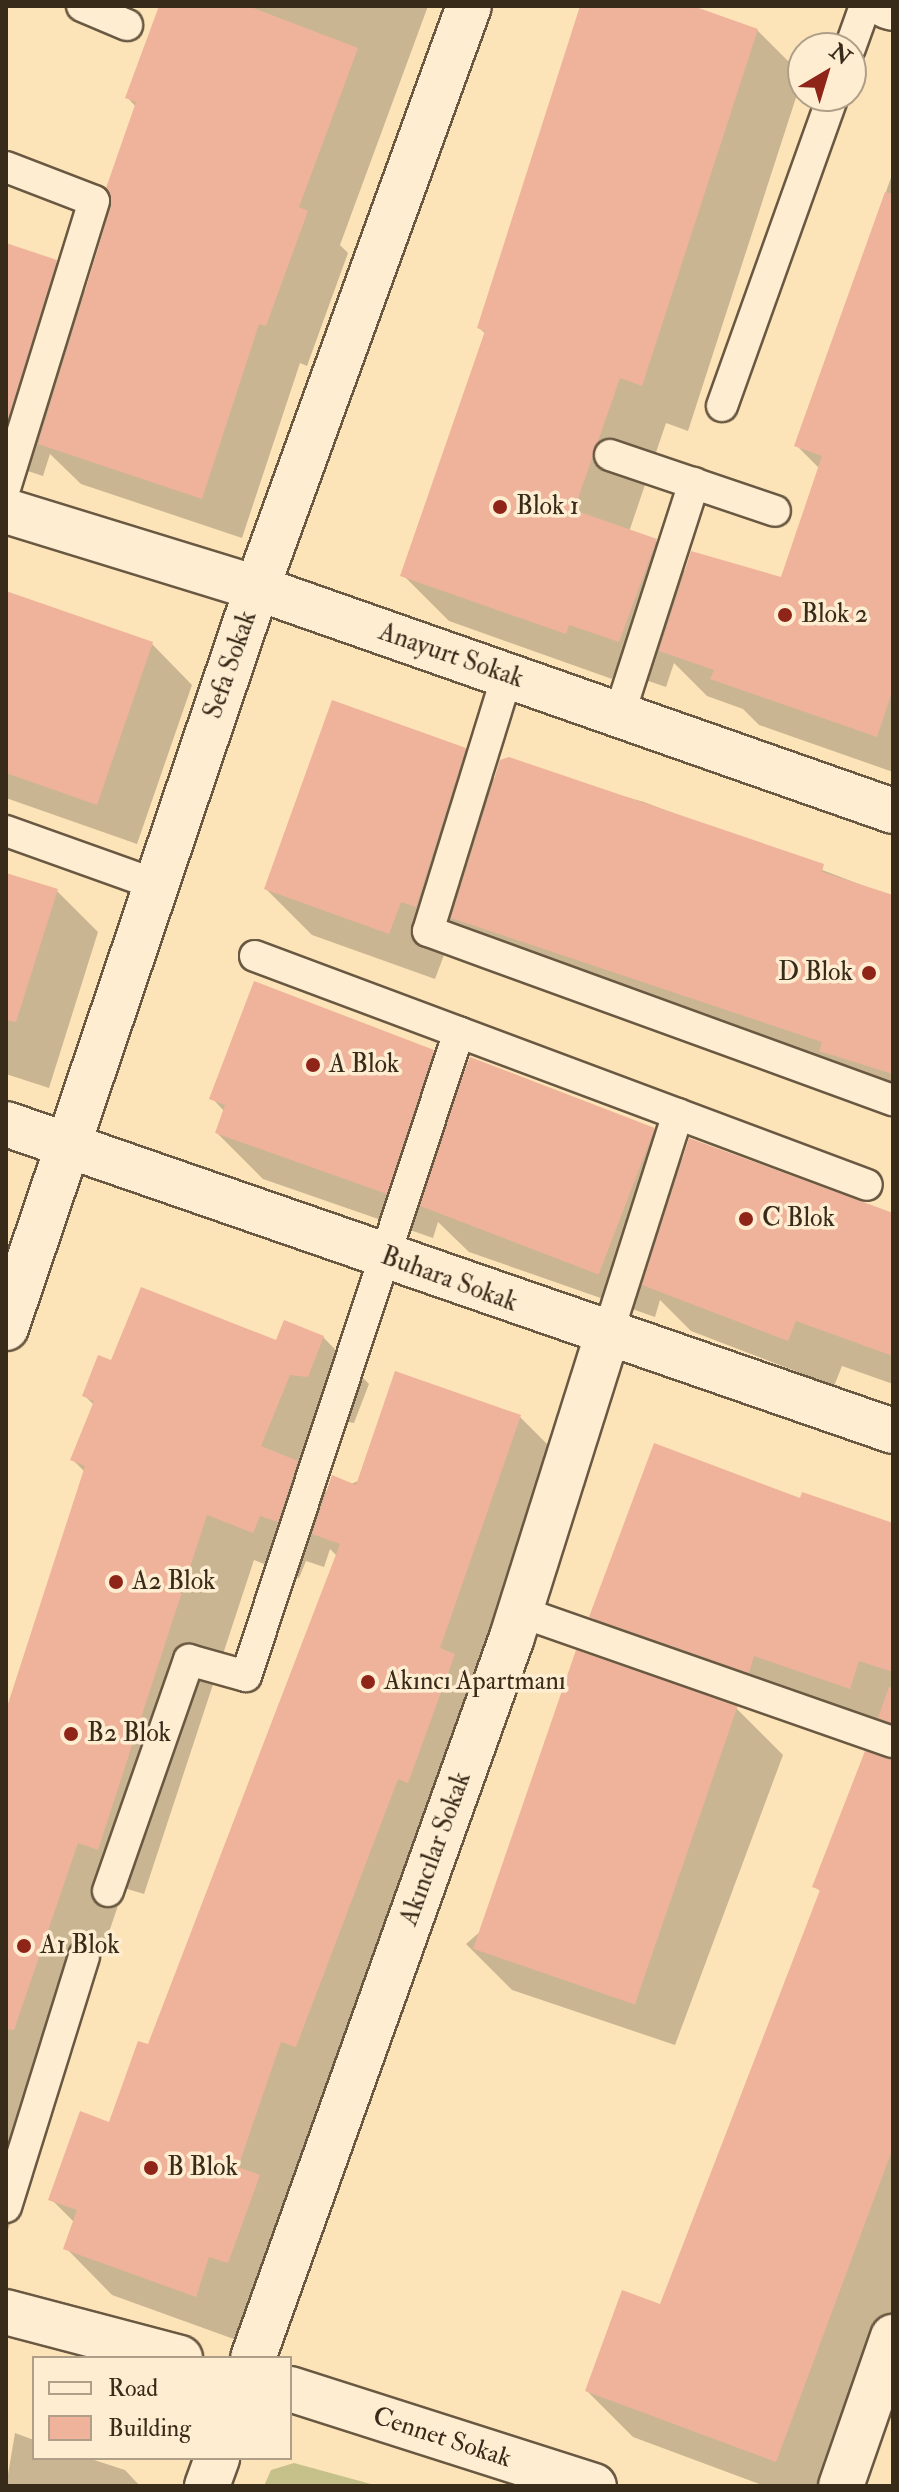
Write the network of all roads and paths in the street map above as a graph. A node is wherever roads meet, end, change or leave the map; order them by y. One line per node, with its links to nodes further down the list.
1 (82, 6): 6 (lane)
2 (469, 6): 16 (street, Sefa Sokak)
3 (865, 6): 7 (lane)
4 (887, 6): 5 (street)
5 (893, 8)
6 (127, 25)
7 (856, 32)
8 (827, 112): 10 (lane)
9 (6, 167): 13 (lane)
10 (722, 406)
11 (610, 455): 12 (lane)
12 (694, 483): 15 (lane); 18 (lane)
13 (6, 486)
14 (6, 511): 16 (street, Anayurt Sokak)
15 (775, 511)
16 (257, 588): 17 (street, Anayurt Sokak); 21 (street, Sefa Sokak)
17 (507, 676): 18 (street, Anayurt Sokak); 24 (lane)
18 (619, 715): 19 (street, Anayurt Sokak)
19 (893, 811)
20 (6, 831): 21 (lane)
21 (157, 885): 27 (street, Sefa Sokak)
22 (255, 956): 23 (lane)
23 (459, 1032): 25 (lane); 29 (lane)
24 (893, 1100)
25 (678, 1114): 28 (lane); 31 (lane)
26 (6, 1124): 27 (street, Buhara Sokak)
27 (69, 1143): 29 (street, Buhara Sokak); 30 (street, Sefa Sokak)
28 (867, 1185)
29 (384, 1256): 31 (street, Buhara Sokak); 35 (lane)
30 (6, 1328)
31 (607, 1336): 32 (street, Buhara Sokak); 33 (street, Akıncılar Sokak)
32 (893, 1431)
33 (521, 1612): 34 (lane); 41 (street, Akıncılar Sokak)
34 (893, 1742)
35 (108, 1891)
36 (84, 1956): 37 (lane)
37 (6, 2207)
38 (6, 2312): 40 (street)
39 (893, 2337): 46 (street)
40 (172, 2356)
41 (254, 2356)
42 (292, 2390): 45 (street, Cennet Sokak)
43 (216, 2460): 44 (street)
44 (207, 2486)
45 (594, 2486)
46 (841, 2486)

